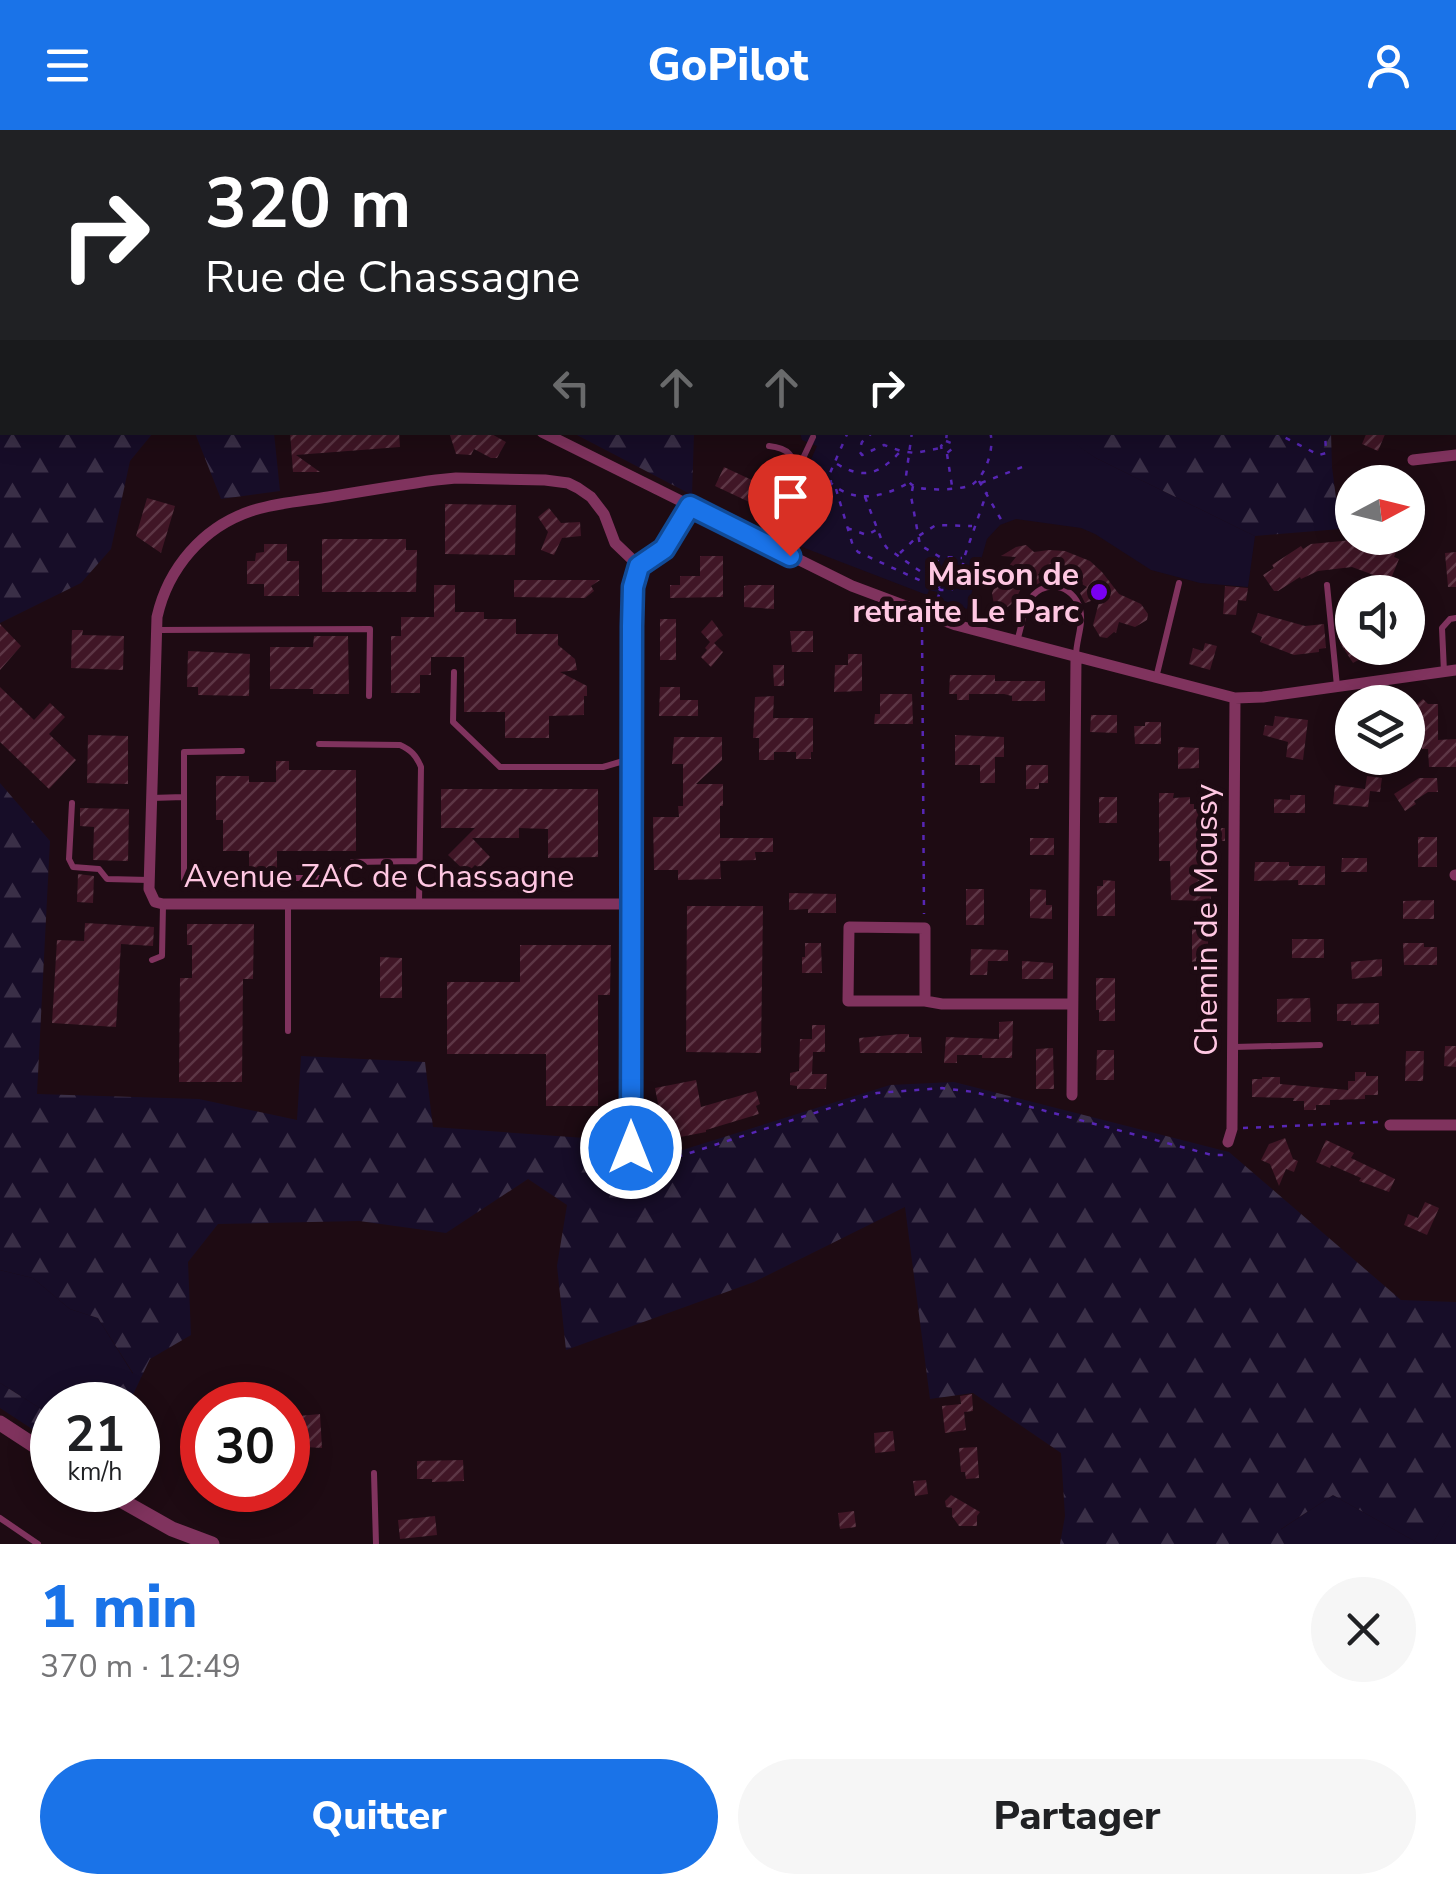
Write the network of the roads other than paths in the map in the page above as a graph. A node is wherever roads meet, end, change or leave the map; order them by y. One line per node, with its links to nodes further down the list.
1 (548, 435): 7 (street)
2 (813, 437): 6 (lane)
3 (769, 446): 6 (lane)
4 (1456, 454): 5 (street)
5 (1413, 460)
6 (790, 486): 8 (lane)
7 (690, 506): 8 (street); 9 (street)
8 (760, 541): 14 (street)
9 (639, 566): 13 (street, Avenue ZAC de Chassagne); 26 (street)
10 (1179, 583): 18 (lane)
11 (1327, 585): 19 (lane)
12 (1456, 618): 16 (lane)
13 (156, 630): 22 (lane); 27 (street, Avenue ZAC de Chassagne)
14 (1017, 642): 15 (street); 15 (lane)
15 (1076, 658): 18 (street); 40 (street)
16 (1450, 671): 20 (street)
17 (454, 672): 26 (lane)
18 (1156, 679): 23 (street)
19 (1337, 685)
20 (1345, 685)
21 (1335, 686): 23 (street)
22 (369, 696)
23 (1235, 698): 43 (street, Chemin de Moussy)
24 (319, 744): 30 (lane)
25 (242, 751): 28 (lane)
26 (632, 762): 37 (street)
27 (151, 798): 28 (lane); 33 (street, Avenue ZAC de Chassagne)
28 (184, 798): 32 (lane)
29 (72, 803): 33 (lane)
30 (419, 861): 31 (lane); 36 (lane)
31 (251, 878)
32 (184, 879)
33 (149, 880): 34 (street, Avenue ZAC de Chassagne)
34 (163, 904): 35 (street, Avenue ZAC de Chassagne); 38 (lane)
35 (288, 904): 36 (street, Avenue ZAC de Chassagne); 41 (lane)
36 (419, 904): 37 (street, Avenue ZAC de Chassagne)
37 (632, 904): 48 (street)
38 (152, 960)
39 (925, 1001): 39 (street); 40 (street)
40 (1072, 1004): 44 (street)
41 (288, 1031)
42 (1320, 1045): 43 (lane)
43 (1232, 1047): 47 (street, Chemin de Moussy)
44 (1072, 1096)
45 (1390, 1125): 46 (street)
46 (1456, 1125)
47 (1230, 1135)
48 (631, 1148)
49 (0, 1423): 50 (street)
50 (30, 1443)
51 (374, 1473): 56 (lane)
52 (142, 1512): 55 (street)
53 (0, 1518): 54 (lane)
54 (38, 1544)
55 (212, 1544)
56 (376, 1544)

